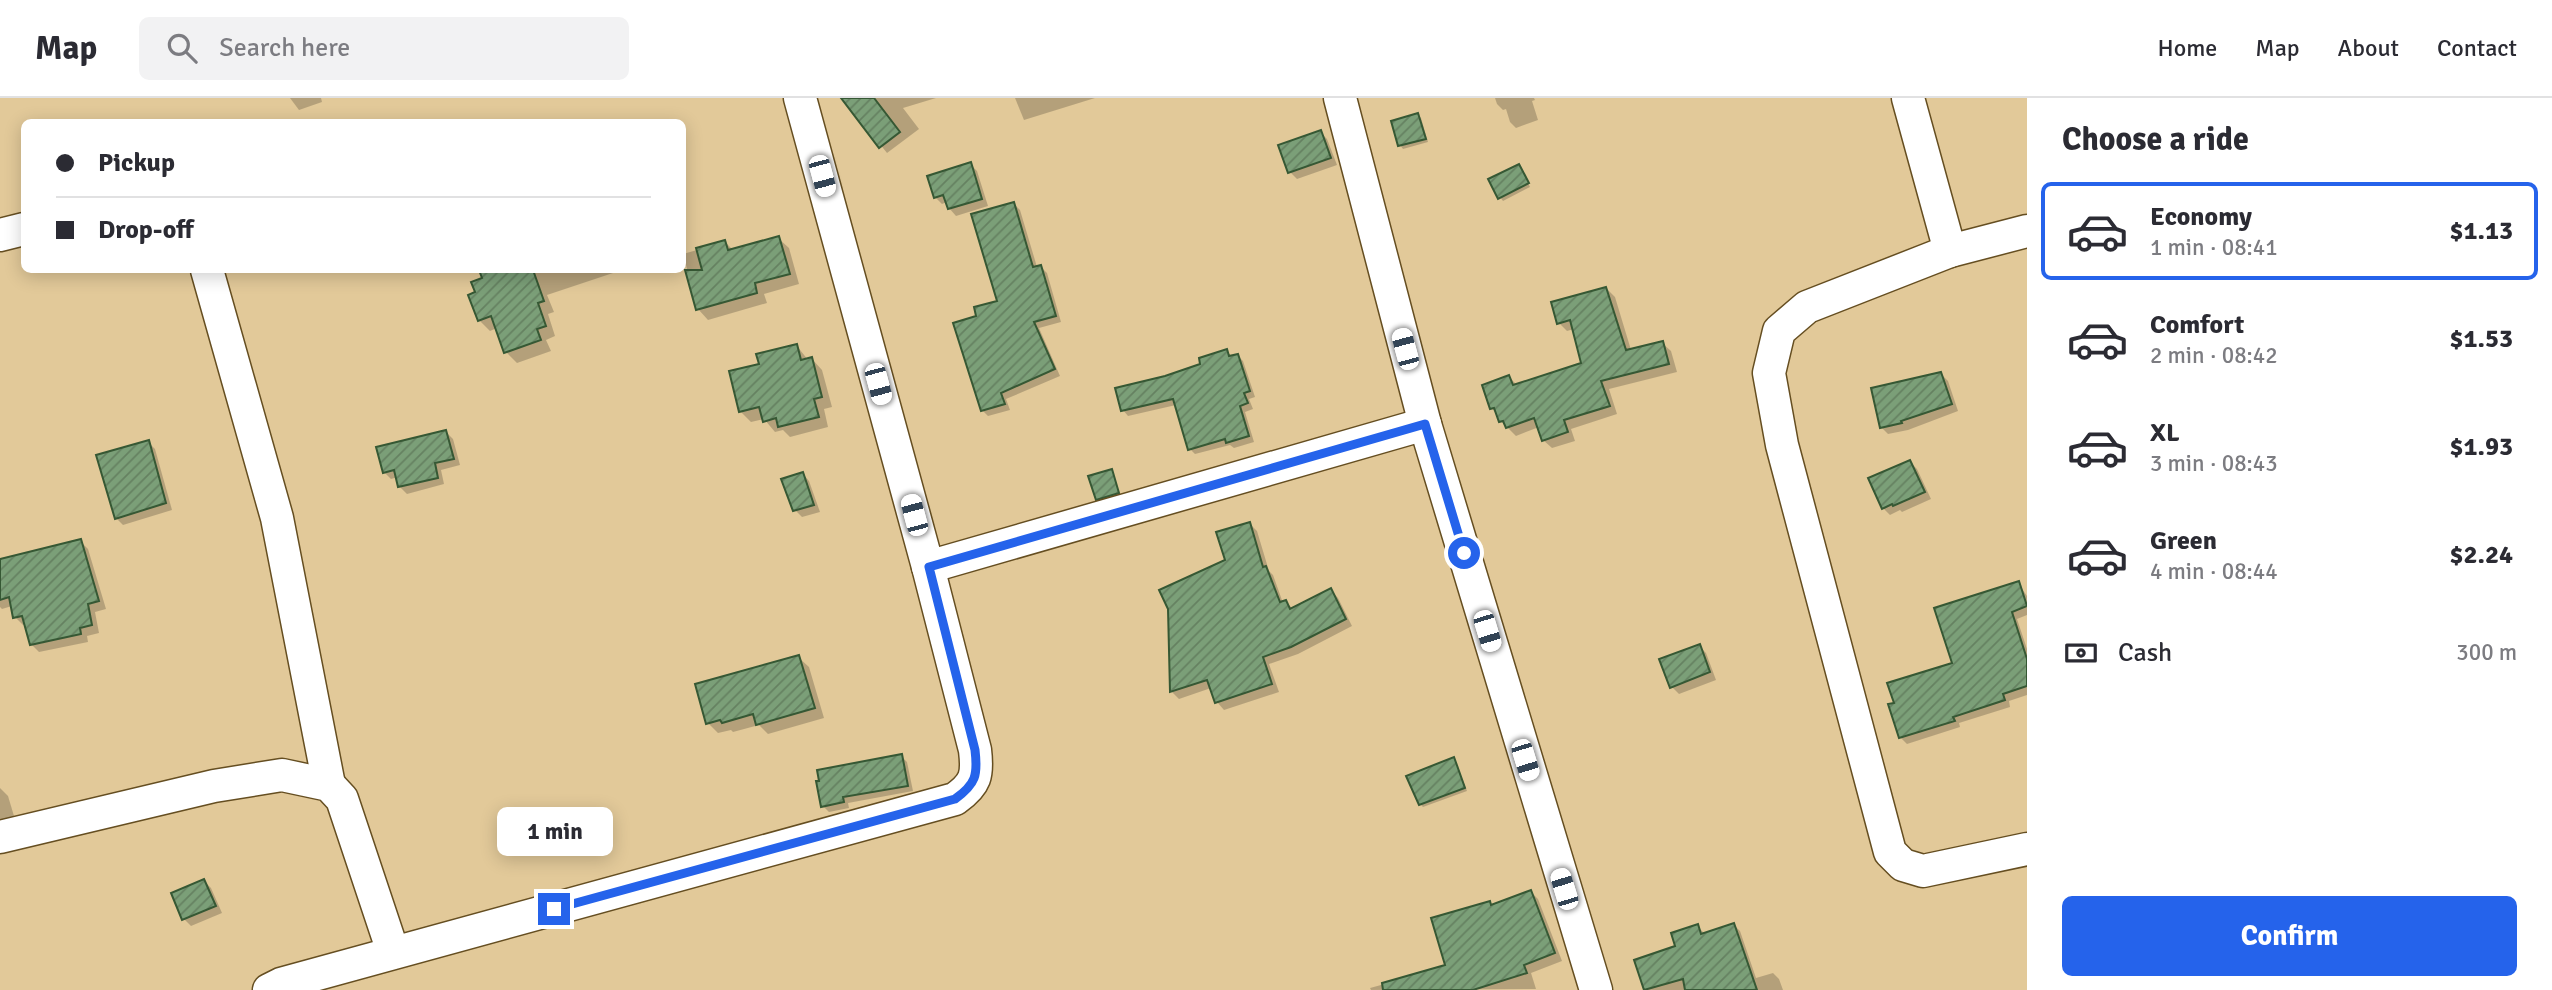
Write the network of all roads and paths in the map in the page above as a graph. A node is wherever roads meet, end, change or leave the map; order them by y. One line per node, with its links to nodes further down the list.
1 (800, 98): 10 (street)
2 (1340, 98): 9 (street)
3 (1908, 98): 7 (street)
4 (21, 230): 6 (street)
5 (2027, 230): 7 (street)
6 (0, 234)
7 (1950, 251): 13 (street)
8 (208, 273): 11 (street)
9 (1425, 424): 10 (street); 16 (street)
10 (929, 567): 14 (street)
11 (329, 785): 12 (street); 14 (street)
12 (0, 837)
13 (2027, 849)
14 (393, 953): 15 (street)
15 (269, 990)
16 (1596, 990)

